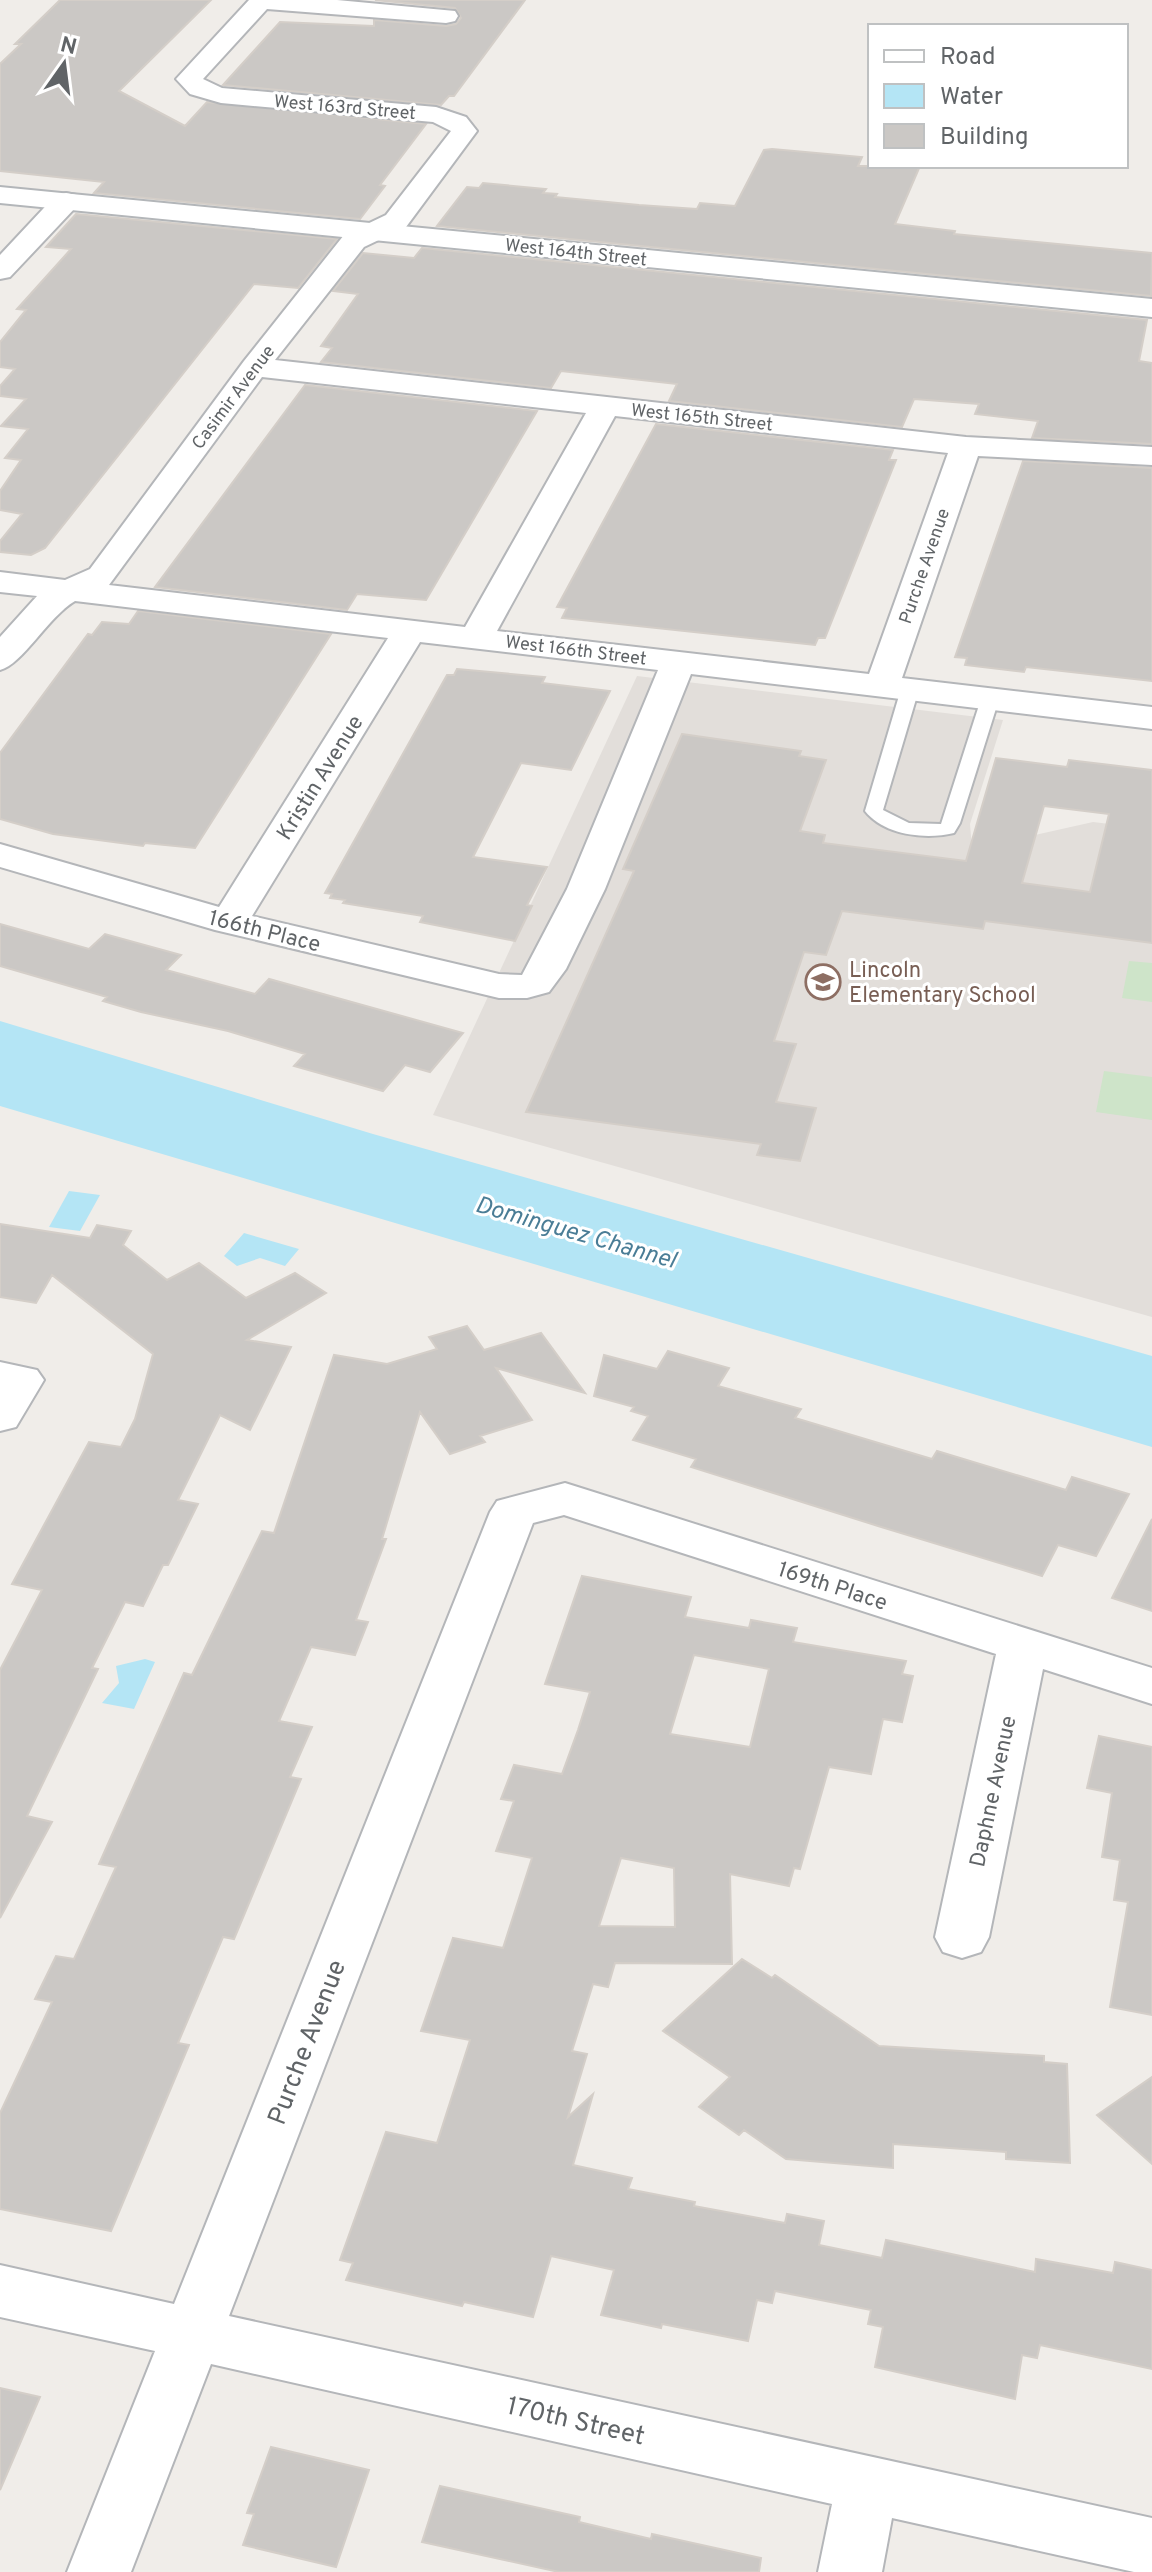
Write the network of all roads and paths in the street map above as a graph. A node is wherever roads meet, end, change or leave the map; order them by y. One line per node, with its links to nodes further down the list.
1 (261, 0): 2 (street); 3 (street, West 163rd Street)
2 (446, 16)
3 (464, 131): 6 (street, Casimir Avenue)
4 (0, 195): 5 (street, West 164th Street)
5 (66, 201): 6 (street, West 164th Street); 7 (street)
6 (379, 232): 8 (street, West 164th Street); 9 (street, Casimir Avenue)
7 (0, 271)
8 (1152, 308)
9 (254, 367): 10 (street, West 165th Street); 14 (street, Casimir Avenue)
10 (605, 406): 11 (street, West 165th Street); 16 (street)
11 (966, 446): 12 (street, West 165th Street); 19 (street, Purche Avenue)
12 (1152, 456)
13 (0, 582): 14 (street, West 166th Street)
14 (64, 590): 15 (street, West 166th Street); 17 (street, Casimir Avenue)
15 (409, 632): 16 (street, West 166th Street); 23 (street, Kristin Avenue)
16 (476, 638): 18 (street, West 166th Street)
17 (0, 660)
18 (678, 662): 19 (street, West 166th Street); 23 (street, 166th Place)
19 (896, 688): 20 (street, West 166th Street); 20 (lane)
20 (990, 699): 21 (street, West 166th Street)
21 (1152, 718)
22 (0, 855): 23 (street, 166th Place)
23 (229, 922)
24 (514, 1512): 25 (street, 169th Place); 29 (street, Purche Avenue)
25 (1023, 1645): 26 (street, 169th Place); 27 (street, Daphne Avenue)
26 (1152, 1686)
27 (962, 1937)
28 (0, 2291): 29 (street, 170th Street)
29 (192, 2334): 30 (street, 170th Street); 32 (street, Purche Avenue)
30 (867, 2485): 31 (street, 170th Street); 33 (street)
31 (1152, 2547)
32 (99, 2572)
33 (850, 2572)

